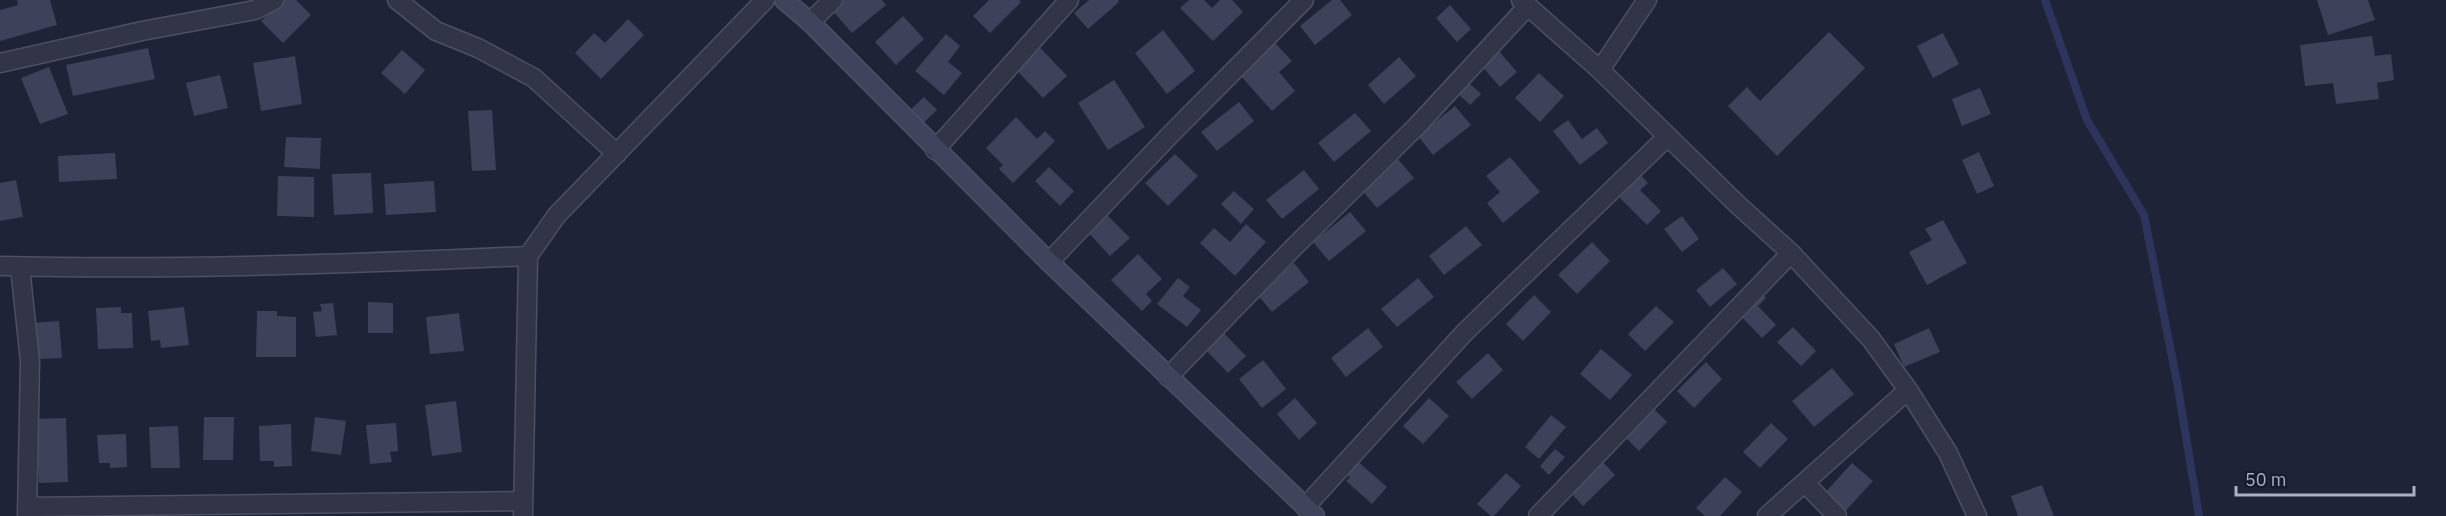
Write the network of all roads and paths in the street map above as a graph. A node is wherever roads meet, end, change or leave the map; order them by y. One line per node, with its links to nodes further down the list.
1 (274, 0): 11 (street)
2 (397, 0): 15 (street)
3 (765, 0): 15 (street)
4 (784, 0): 10 (main road)
5 (832, 0): 10 (street)
6 (1070, 0): 14 (street)
7 (1304, 0): 18 (street)
8 (1647, 0): 12 (street)
9 (1524, 4): 12 (street); 21 (street)
10 (810, 22): 14 (main road)
11 (0, 63)
12 (1600, 70): 13 (street)
13 (1667, 136): 16 (street); 26 (street)
14 (935, 150): 18 (main road)
15 (617, 154): 17 (street)
16 (1791, 253): 22 (street); 27 (street)
17 (528, 256): 20 (street); 24 (street)
18 (1048, 262): 21 (main road)
19 (0, 266): 20 (street)
20 (20, 267): 25 (street)
21 (1168, 377): 26 (main road)
22 (1908, 390): 23 (street); 30 (street)
23 (1805, 483): 28 (street); 29 (street)
24 (523, 508): 25 (street)
25 (27, 512)
26 (1310, 512)
27 (1538, 516)
28 (1767, 516)
29 (1837, 516)
30 (1977, 516)

